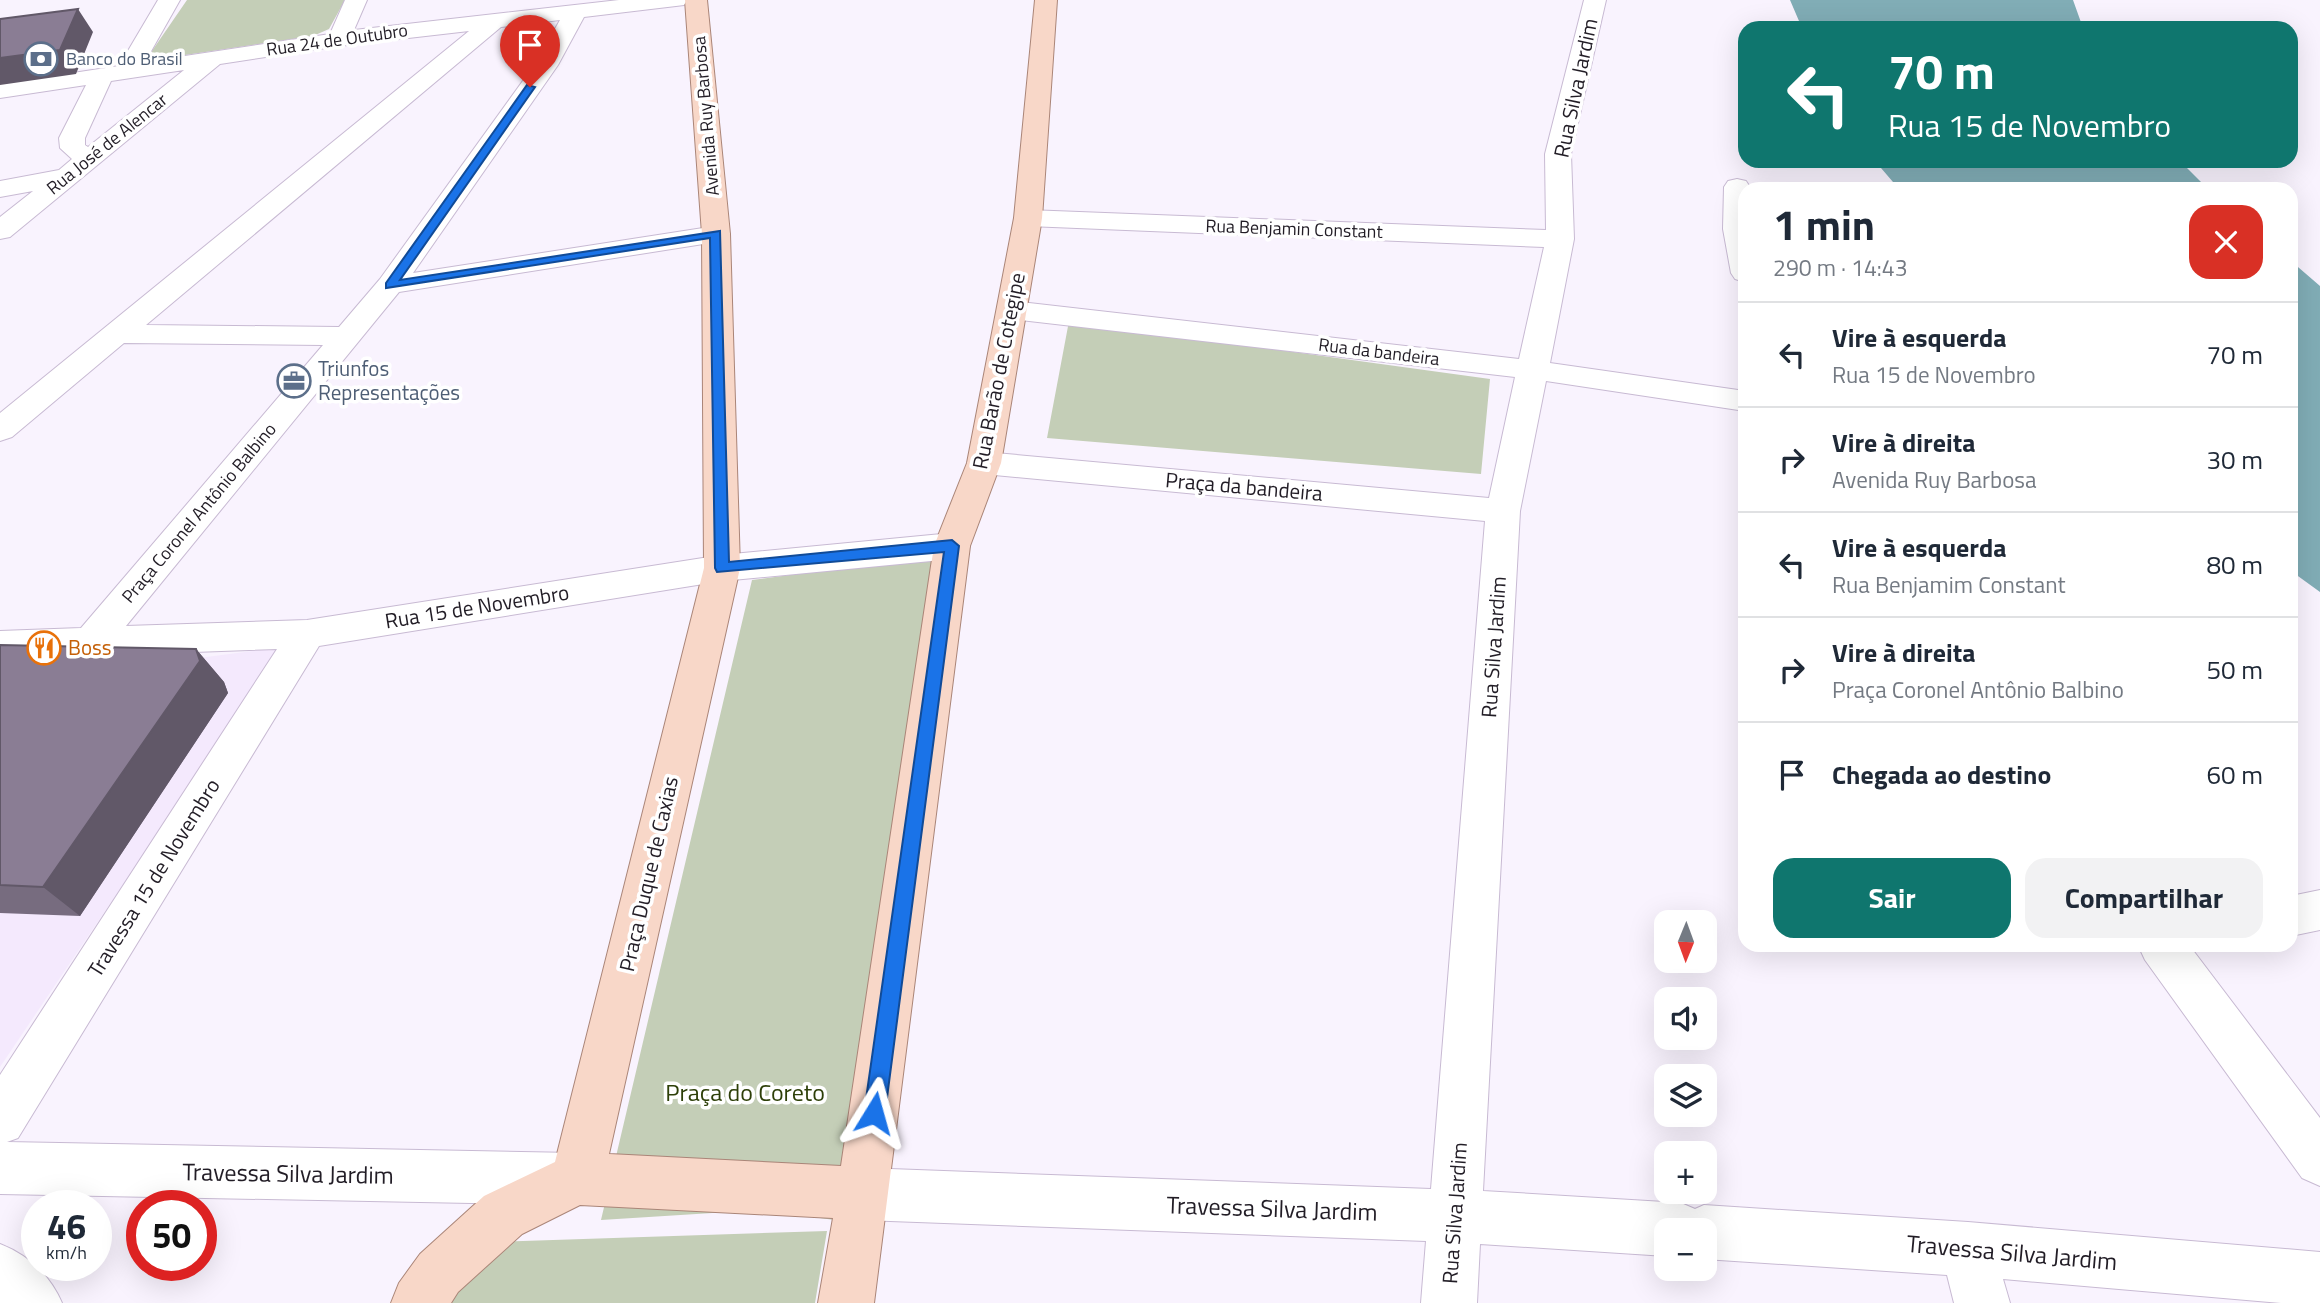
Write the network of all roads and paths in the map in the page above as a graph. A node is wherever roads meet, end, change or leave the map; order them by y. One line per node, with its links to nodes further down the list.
1 (169, 0): 11 (street)
2 (356, 0): 9 (street)
3 (676, 0): 7 (street, Rua 24 de Outubro)
4 (696, 0): 19 (main road, Avenida Ruy Barbosa)
5 (1046, 0): 17 (main road, Rua Barão de Cotegipe)
6 (1595, 0): 21 (street, Rua Silva Jardim)
7 (576, 12): 8 (street, Rua 24 de Outubro); 22 (street, Praça Coronel Antônio Balbino)
8 (496, 20): 9 (street, Rua 24 de Outubro); 24 (street)
9 (339, 39): 10 (street, Rua 24 de Outubro)
10 (214, 58): 11 (street, Rua 24 de Outubro); 13 (street, Rua José de Alencar)
11 (114, 74): 12 (street, Rua 24 de Outubro); 13 (street)
12 (0, 91)
13 (88, 159): 14 (street, Rua José de Alencar)
14 (66, 177): 16 (street); 18 (street, Rua José de Alencar)
15 (1737, 187): 20 (street)
16 (0, 188)
17 (1028, 218): 21 (street, Rua Benjamin Constant); 23 (main road, Rua Barão de Cotegipe)
18 (3, 227)
19 (716, 234): 22 (street); 32 (main road, Avenida Ruy Barbosa)
20 (1738, 234)
21 (1560, 239): 26 (street, Rua Silva Jardim)
22 (390, 285): 25 (street, Praça Coronel Antônio Balbino)
23 (1012, 310): 26 (street, Rua da bandeira); 29 (main road, Rua Barão de Cotegipe)
24 (119, 334): 25 (street); 28 (street)
25 (346, 336): 34 (street, Praça Coronel Antônio Balbino)
26 (1533, 370): 27 (street, Rua da bandeira); 30 (street, Rua Silva Jardim)
27 (1738, 400)
28 (0, 430)
29 (984, 463): 30 (street, Praça da bandeira); 31 (main road, Rua Barão de Cotegipe)
30 (1503, 511): 44 (street, Rua Silva Jardim)
31 (952, 546): 32 (street, Rua 15 de Novembro); 43 (main road, Rua Barão de Cotegipe)
32 (722, 568): 33 (street, Rua 15 de Novembro); 42 (main road, Praça Duque de Caxias)
33 (307, 634): 34 (street, Rua 15 de Novembro); 39 (street, Travessa 15 de Novembro)
34 (92, 641): 35 (street, Rua 15 de Novembro)
35 (0, 646)
36 (2320, 910): 37 (street)
37 (2298, 915)
38 (2166, 952): 40 (street)
39 (0, 1120)
40 (2320, 1160)
41 (0, 1168): 42 (street, Travessa Silva Jardim)
42 (577, 1179): 43 (main road); 51 (main road)
43 (863, 1194): 44 (street, Travessa Silva Jardim); 52 (main road, Rua Barão de Cotegipe)
44 (1455, 1216): 45 (street, Travessa Silva Jardim); 53 (street, Rua Silva Jardim)
45 (1654, 1228)
46 (1717, 1233): 47 (street, Travessa Silva Jardim)
47 (1968, 1249): 49 (street, Travessa Silva Jardim); 54 (street)
48 (0, 1271): 50 (street)
49 (2320, 1279)
50 (34, 1303)
51 (419, 1303)
52 (846, 1303)
53 (1449, 1303)
54 (1982, 1303)

